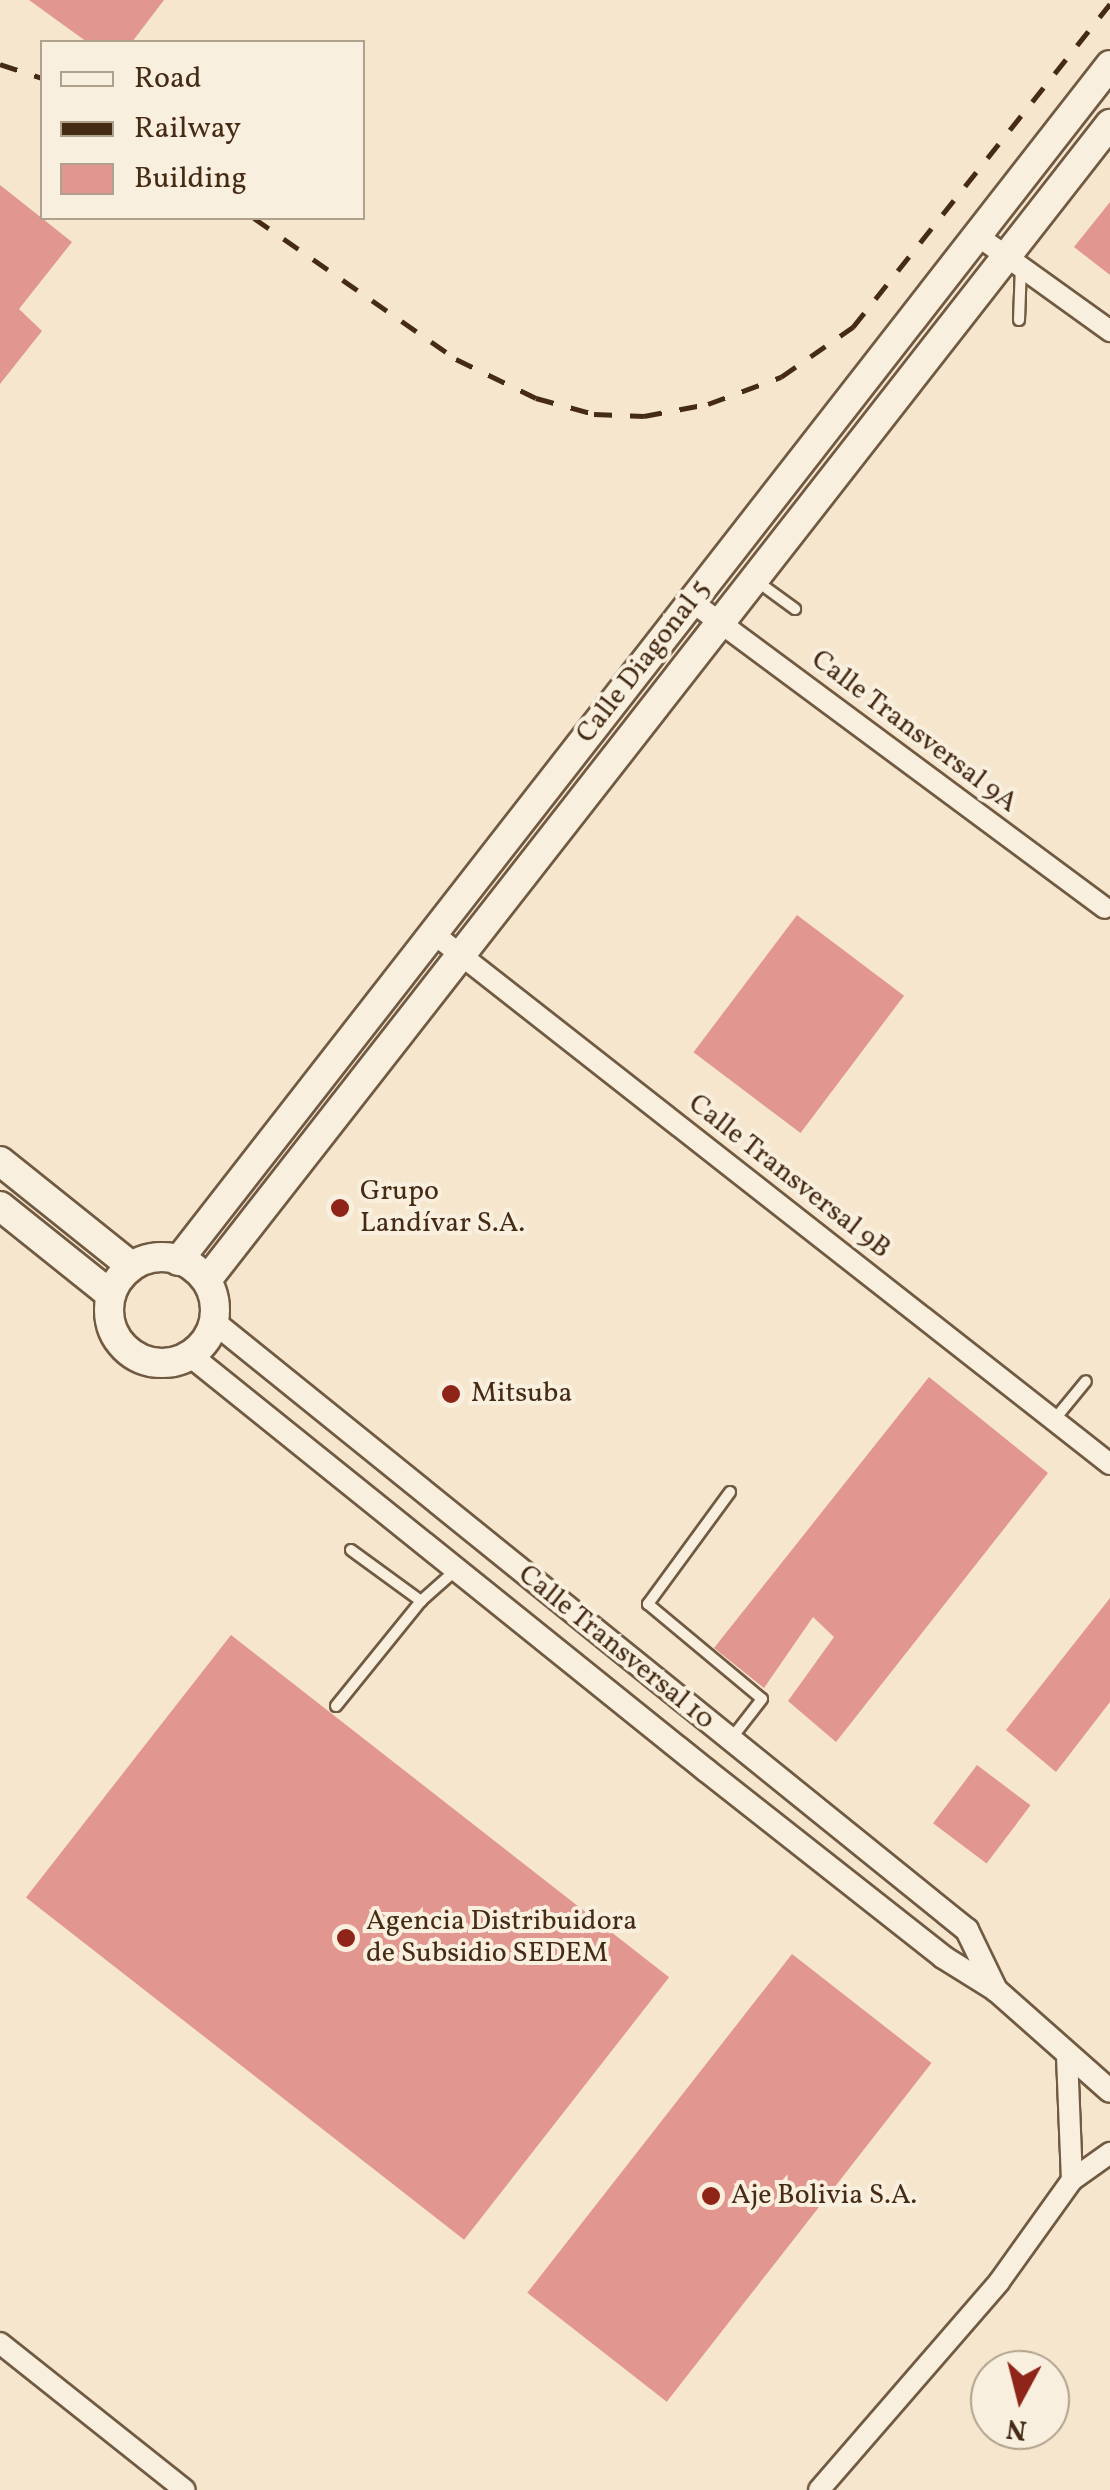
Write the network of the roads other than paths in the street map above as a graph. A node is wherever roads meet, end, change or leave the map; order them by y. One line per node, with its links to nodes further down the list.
1 (1110, 65): 3 (main road, Calle Diagonal 5)
2 (1110, 124): 4 (main road, Calle Diagonal 5)
3 (978, 236): 4 (street); 8 (main road, Calle Diagonal 5)
4 (1013, 261): 5 (lane); 6 (street); 7 (main road, Calle Diagonal 5)
5 (1019, 320)
6 (1110, 330)
7 (753, 578): 9 (lane); 10 (main road, Calle Diagonal 5)
8 (691, 601): 10 (street, Calle Transversal 9A); 12 (main road, Calle Diagonal 5)
9 (795, 608)
10 (720, 621): 11 (street, Calle Transversal 9A); 13 (main road, Calle Diagonal 5)
11 (1104, 908)
12 (434, 934): 13 (street, Calle Transversal 9B); 16 (main road, Calle Diagonal 5)
13 (462, 955): 18 (main road, Calle Diagonal 5); 23 (street, Calle Transversal 9B)
14 (0, 1161): 17 (main road)
15 (0, 1206): 19 (main road)
16 (178, 1260): 17 (main road); 18 (main road)
17 (130, 1265): 19 (main road)
18 (207, 1280): 20 (main road)
19 (111, 1295): 21 (main road)
20 (214, 1322): 21 (main road); 26 (street, Calle Transversal 10)
21 (191, 1356): 28 (street, Calle Transversal 10)
22 (1086, 1381): 23 (lane)
23 (1054, 1420): 24 (street, Calle Transversal 9B)
24 (1110, 1464)
25 (730, 1492): 31 (lane)
26 (480, 1540): 28 (street); 31 (street, Calle Transversal 10)
27 (351, 1550): 29 (lane)
28 (457, 1570): 29 (lane); 32 (street, Calle Transversal 10)
29 (421, 1602): 30 (lane)
30 (336, 1706)
31 (731, 1740): 32 (street); 33 (street, Calle Transversal 10)
32 (707, 1771): 33 (street, Calle Transversal 10)
33 (996, 1990): 34 (street, Calle Transversal 10)
34 (1067, 2056): 35 (street, Calle Transversal 10); 37 (street)
35 (1110, 2090)
36 (1110, 2152): 37 (street)
37 (1072, 2180): 40 (street)
38 (0, 2343): 39 (street)
39 (186, 2490)
40 (819, 2490)

